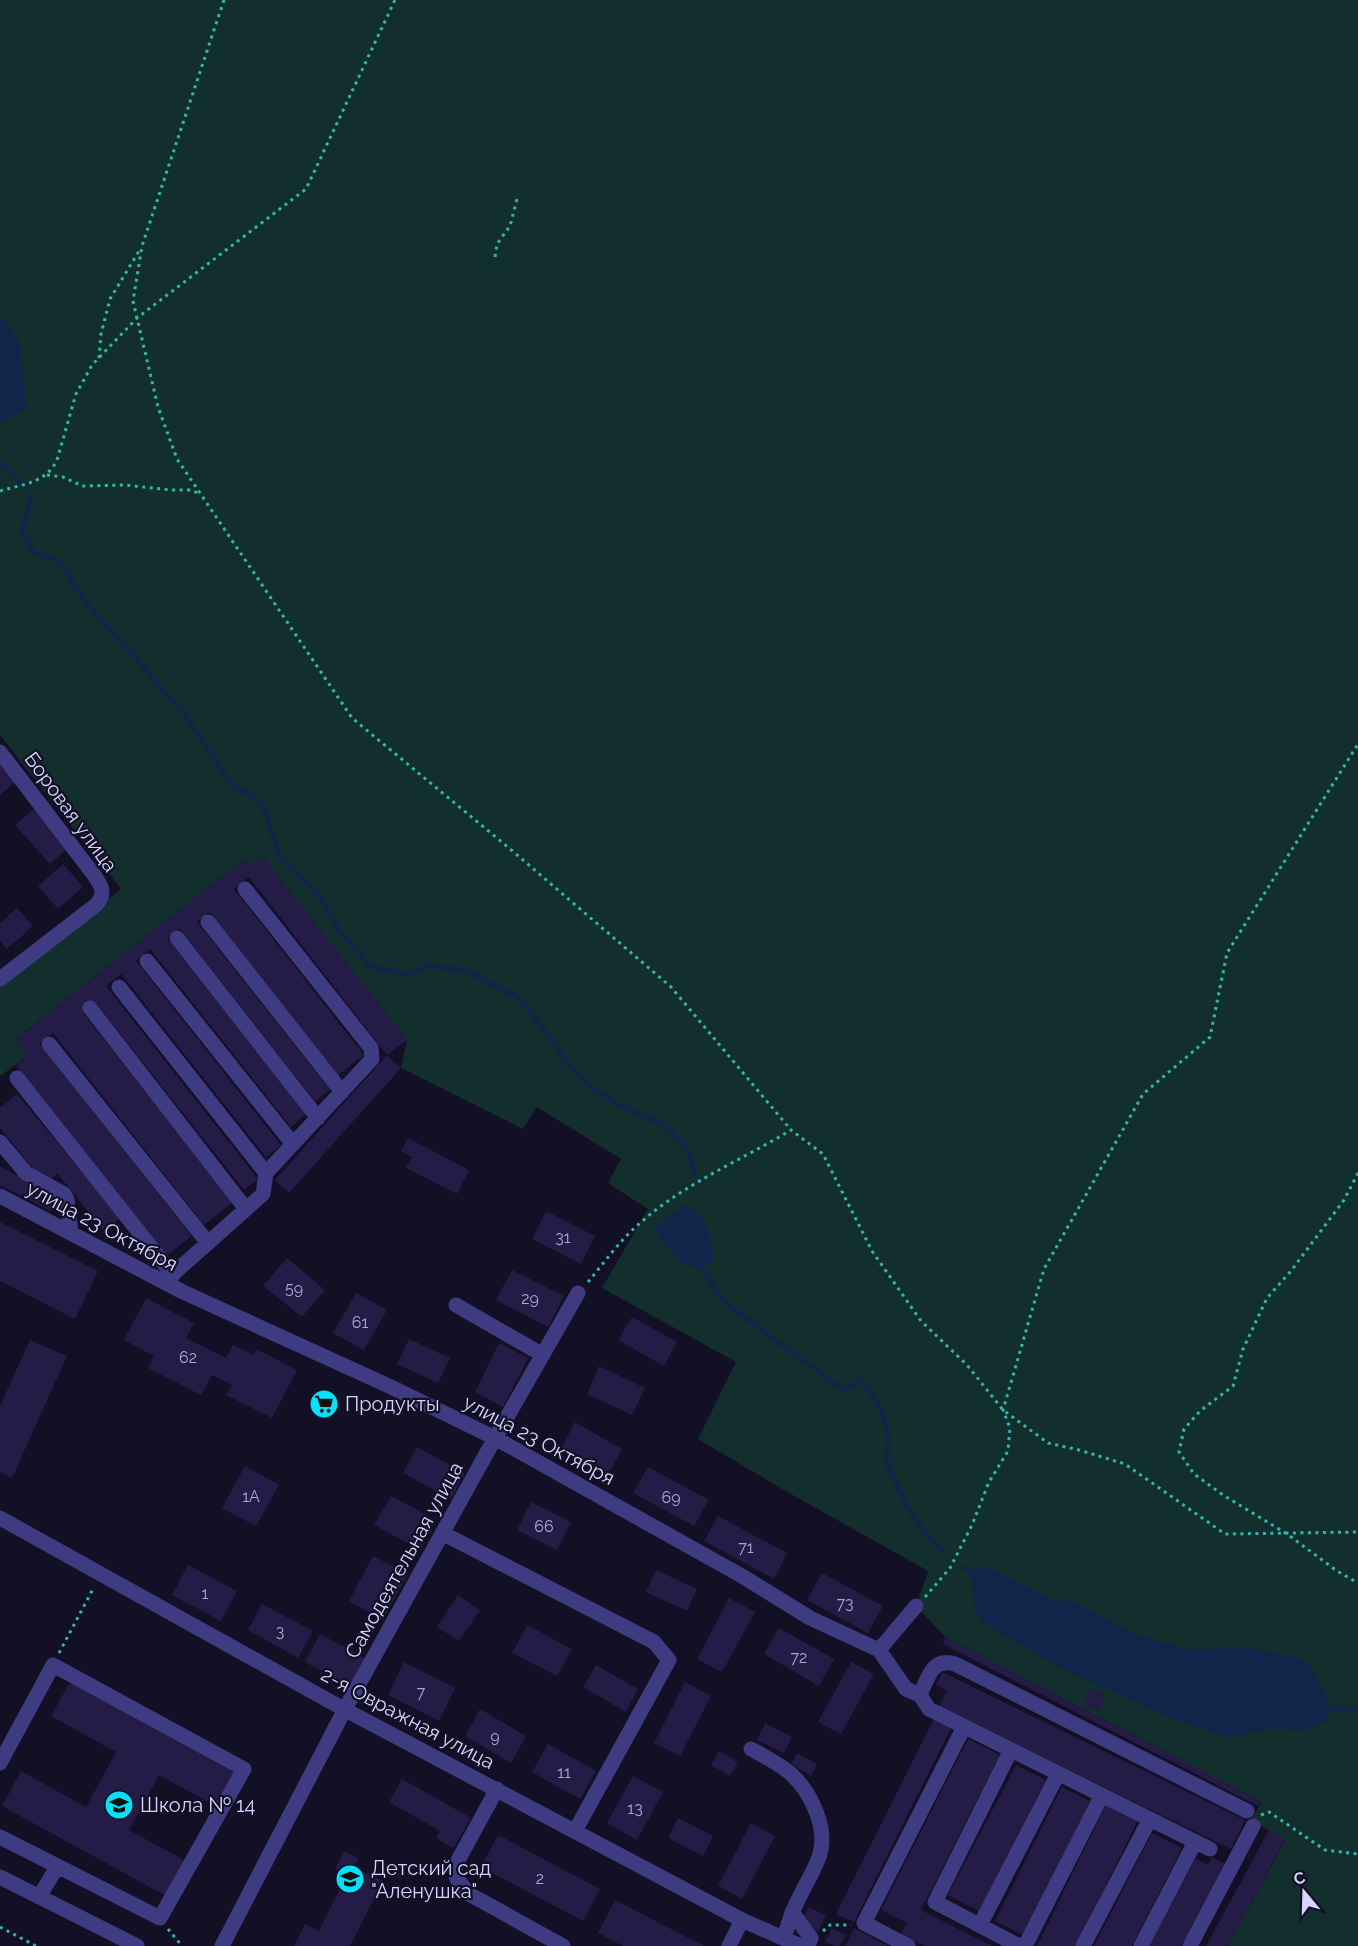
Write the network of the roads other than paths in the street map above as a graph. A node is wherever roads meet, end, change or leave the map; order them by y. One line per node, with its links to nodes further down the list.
1 (0, 752): 6 (street, Боровая улица)
2 (245, 889): 11 (street)
3 (208, 922): 11 (street)
4 (177, 938): 12 (street)
5 (147, 961): 14 (street)
6 (0, 979)
7 (119, 987): 17 (street)
8 (90, 1008): 19 (street)
9 (49, 1044): 21 (street)
10 (17, 1078): 22 (street)
11 (342, 1092): 12 (street)
12 (318, 1118): 14 (street)
13 (0, 1142): 16 (street)
14 (293, 1144): 17 (street)
15 (0, 1158): 16 (street)
16 (26, 1173): 20 (street)
17 (266, 1173): 19 (street)
18 (0, 1196): 20 (street, улица 23 Октября)
19 (246, 1209): 21 (street)
20 (71, 1233): 22 (street, улица 23 Октября)
21 (208, 1244): 22 (street)
22 (169, 1278): 26 (street, улица 23 Октября)
23 (578, 1293): 25 (street, Самодеятельная улица)
24 (456, 1305): 25 (street)
25 (543, 1355): 26 (street, Самодеятельная улица)
26 (495, 1438): 28 (street, Самодеятельная улица); 30 (street, улица 23 Октября)
27 (0, 1518): 32 (street, 2-я Овражная улица)
28 (442, 1533): 32 (street, Самодеятельная улица); 43 (street)
29 (916, 1606): 30 (street)
30 (879, 1650): 31 (street)
31 (913, 1692): 33 (street); 40 (street)
32 (345, 1709): 38 (street, 2-я Овражная улица); 56 (street, Самодеятельная улица)
33 (964, 1726): 35 (street); 59 (street)
34 (751, 1749): 50 (street)
35 (1011, 1750): 37 (street); 52 (street)
36 (0, 1763): 47 (street)
37 (1058, 1774): 39 (street); 52 (street)
38 (497, 1789): 43 (street, 2-я Овражная улица); 57 (street)
39 (1102, 1795): 41 (street); 61 (street)
40 (1247, 1811)
41 (1150, 1819): 45 (street); 62 (street)
42 (1253, 1826): 64 (street)
43 (575, 1831): 51 (street, 2-я Овражная улица)
44 (0, 1837): 47 (street)
45 (1195, 1842): 46 (street); 63 (street)
46 (1210, 1849)
47 (57, 1867): 49 (street)
48 (0, 1877): 49 (street)
49 (39, 1897): 55 (street)
50 (792, 1912): 53 (street); 54 (street)
51 (742, 1920): 53 (street, 2-я Овражная улица); 58 (street)
52 (980, 1925): 60 (street)
53 (784, 1938): 54 (street, 2-я Овражная улица)
54 (807, 1943)
55 (132, 1945)
56 (222, 1946)
57 (563, 1946)
58 (729, 1946)
59 (908, 1946)
60 (1019, 1946)
61 (1025, 1946)
62 (1083, 1946)
63 (1141, 1946)
64 (1190, 1946)

